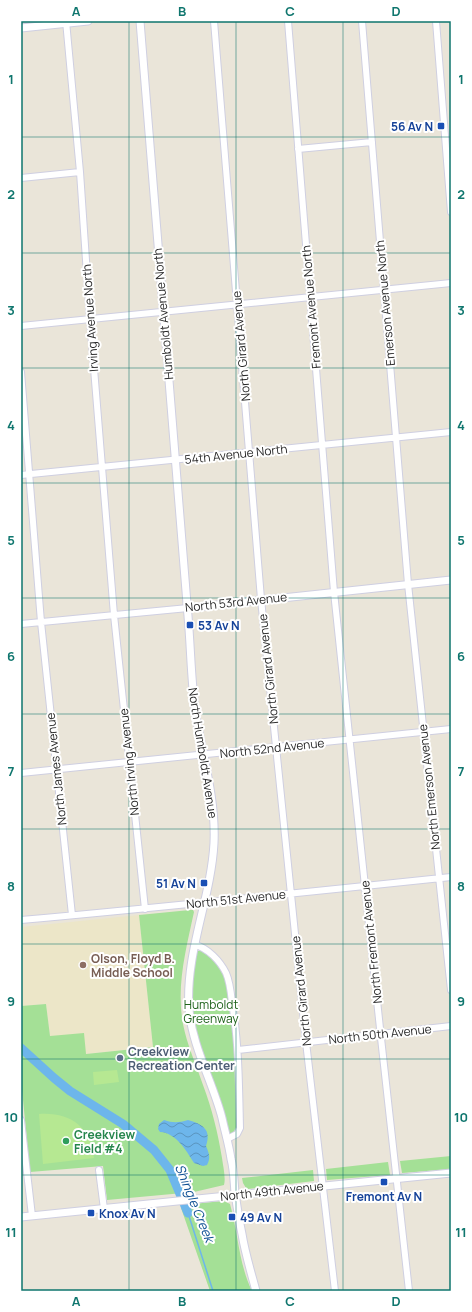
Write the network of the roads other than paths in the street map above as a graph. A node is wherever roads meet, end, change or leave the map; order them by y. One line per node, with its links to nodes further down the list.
1 (88, 21): 7 (street)
2 (140, 21): 19 (street, Humboldt Avenue North)
3 (214, 21): 18 (street, North Girard Avenue)
4 (288, 21): 11 (street, Fremont Avenue North)
5 (362, 21): 10 (street, Emerson Avenue North)
6 (436, 21): 9 (street)
7 (66, 22): 8 (street); 12 (street, Irving Avenue North)
8 (21, 28)
9 (448, 134): 14 (street)
10 (372, 142): 11 (street); 16 (street, Emerson Avenue North)
11 (298, 150): 17 (street, Fremont Avenue North)
12 (80, 172): 13 (street); 20 (street, Irving Avenue North)
13 (21, 178)
14 (451, 212)
15 (451, 283): 16 (street)
16 (384, 290): 17 (street); 24 (street, Emerson Avenue North)
17 (310, 297): 18 (street); 25 (street, Fremont Avenue North)
18 (237, 304): 19 (street); 26 (street, North Girard Avenue)
19 (163, 312): 20 (street); 27 (street, Humboldt Avenue North)
20 (90, 319): 21 (street); 28 (street, Irving Avenue North)
21 (21, 326)
22 (21, 372): 29 (street, North James Avenue)
23 (451, 432): 24 (street, 54th Avenue North)
24 (396, 438): 25 (street, 54th Avenue North); 32 (street, Emerson Avenue North)
25 (322, 445): 26 (street, 54th Avenue North); 33 (street, Fremont Avenue North)
26 (249, 452): 27 (street, 54th Avenue North); 34 (street, North Girard Avenue)
27 (175, 460): 28 (street, 54th Avenue North); 35 (street, Humboldt Avenue North)
28 (102, 468): 29 (street, 54th Avenue North); 36 (street, Irving Avenue North)
29 (29, 474): 30 (street, 54th Avenue North); 37 (street, North James Avenue)
30 (21, 475)
31 (451, 580): 32 (street, North 53rd Avenue)
32 (408, 584): 33 (street, North 53rd Avenue); 40 (street, North Emerson Avenue)
33 (334, 592): 34 (street, North 53rd Avenue); 41 (street, North Fremont Avenue)
34 (261, 600): 35 (street, North 53rd Avenue); 42 (street, North Girard Avenue)
35 (188, 608): 36 (street, North 53rd Avenue); 43 (street, North Humboldt Avenue)
36 (114, 615): 37 (street, North 53rd Avenue); 44 (street, North Irving Avenue)
37 (41, 622): 38 (street, North 53rd Avenue); 45 (street, North James Avenue)
38 (21, 624)
39 (451, 729): 40 (street, North 52nd Avenue)
40 (423, 732): 41 (street, North 52nd Avenue); 48 (street, North Emerson Avenue)
41 (350, 740): 42 (street, North 52nd Avenue); 49 (street, North Fremont Avenue)
42 (276, 747): 43 (street, North 52nd Avenue); 50 (street, North Girard Avenue)
43 (203, 755): 44 (street, North 52nd Avenue); 51 (street, North Humboldt Avenue)
44 (129, 762): 45 (street, North 52nd Avenue); 52 (street, North Irving Avenue)
45 (56, 770): 46 (street, North 52nd Avenue); 53 (street, North James Avenue)
46 (21, 773)
47 (451, 877): 48 (street, North 51st Avenue)
48 (438, 878): 49 (street, North 51st Avenue); 56 (street, North Emerson Avenue)
49 (365, 886): 50 (street, North 51st Avenue); 58 (street, North Fremont Avenue)
50 (291, 894): 51 (street, North 51st Avenue); 59 (street, North Girard Avenue)
51 (204, 902): 52 (street, North 51st Avenue); 55 (street, North Humboldt Avenue)
52 (145, 908): 53 (street, North 51st Avenue)
53 (72, 916): 54 (street, North 51st Avenue)
54 (21, 920)
55 (195, 945): 60 (street); 62 (street, North Humboldt Avenue)
56 (451, 990)
57 (451, 1026): 58 (street, North 50th Avenue)
58 (380, 1034): 59 (street, North 50th Avenue); 65 (street, North Fremont Avenue)
59 (306, 1042): 60 (street, North 50th Avenue); 66 (street, North Girard Avenue)
60 (238, 1050): 62 (street)
61 (21, 1120): 69 (street)
62 (227, 1140): 67 (street, North Humboldt Avenue)
63 (99, 1170): 68 (street)
64 (451, 1172): 65 (street, North 49th Avenue)
65 (397, 1178): 66 (street, North 49th Avenue); 73 (street, North Fremont Avenue)
66 (322, 1186): 67 (street, North 49th Avenue); 72 (street, North Girard Avenue)
67 (236, 1195): 68 (street, North 49th Avenue); 71 (street, North Humboldt Avenue)
68 (104, 1209): 69 (street, North 49th Avenue)
69 (32, 1216): 70 (street, North 49th Avenue)
70 (21, 1217)
71 (256, 1291)
72 (334, 1291)
73 (409, 1291)

